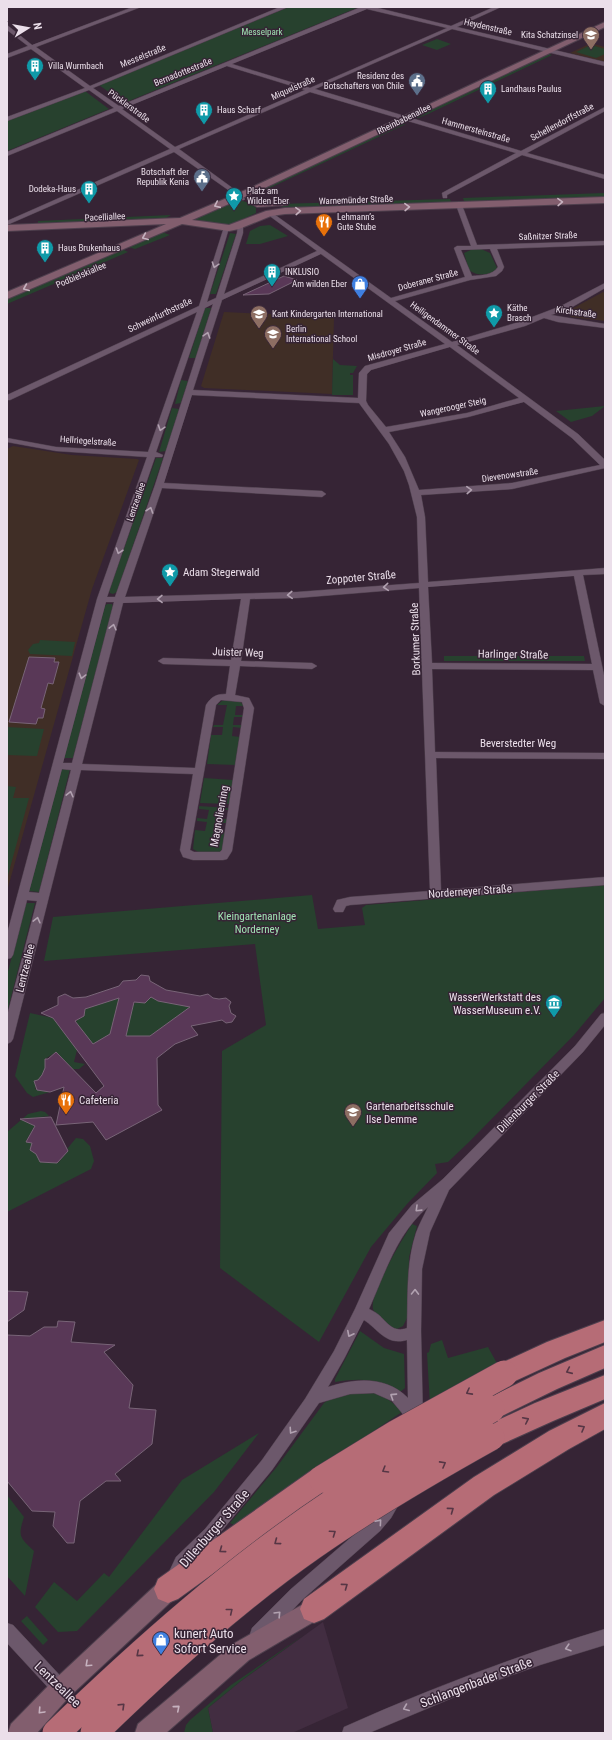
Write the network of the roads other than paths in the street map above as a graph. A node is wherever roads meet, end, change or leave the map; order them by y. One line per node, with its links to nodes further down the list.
1 (138, 7): 9 (street)
2 (285, 7): 15 (street, Messelstraße)
3 (367, 7): 7 (street, Heydenstraße); 13 (street, Bernadottestraße)
4 (498, 7): 7 (street, Miquelstraße)
5 (605, 24): 10 (street, Rheinbabenallee)
6 (7, 27): 9 (street, Pücklerstraße)
7 (452, 27): 10 (street, Heydenstraße); 16 (street, Miquelstraße)
8 (605, 31): 11 (street, Rheinbabenallee)
9 (32, 47): 12 (street); 15 (street, Pücklerstraße)
10 (549, 51): 11 (street, Heydenstraße); 20 (street, Rheinbabenallee)
11 (559, 53): 14 (street, Heydenstraße); 20 (street, Rheinbabenallee)
12 (7, 56)
13 (227, 64): 16 (street, Hammersteinstraße); 17 (street, Bernadottestraße)
14 (605, 64)
15 (89, 88): 17 (street, Pücklerstraße); 19 (street, Messelstraße)
16 (310, 90): 20 (street, Hammersteinstraße); 21 (street, Miquelstraße)
17 (118, 109): 21 (street, Pücklerstraße); 23 (street, Bernadottestraße)
18 (605, 109): 22 (street, Schellendorffstraße)
19 (7, 119)
20 (409, 120): 22 (street, Hammersteinstraße); 27 (street, Rheinbabenallee)
21 (175, 150): 27 (street, Pücklerstraße); 33 (street, Miquelstraße)
22 (521, 153): 24 (street, Hammersteinstraße); 26 (street, Schellendorffstraße)
23 (7, 154)
24 (605, 177)
25 (605, 192): 29 (street, Warnemünder Straße)
26 (445, 197): 27 (street, Warnemünder Straße); 29 (street, Warnemünder Straße)
27 (244, 200): 30 (street, Rheinbabenallee, one-way to 30); 31 (street)
28 (605, 200): 29 (street, Warnemünder Straße, one-way to 28)
29 (457, 201): 31 (street, Warnemünder Straße, one-way to 29); 40 (street)
30 (203, 212): 32 (street); 33 (street, Pacelliallee)
31 (269, 213): 35 (street); 42 (street, Heiligendammer Straße)
32 (181, 221): 33 (street, Pacelliallee); 34 (street); 38 (street, Podbielskiallee, one-way to 38)
33 (8, 224)
34 (199, 224): 36 (street); 41 (street, Podbielskiallee)
35 (240, 225): 36 (street); 46 (street, Lentzeallee)
36 (226, 228): 49 (street, Lentzeallee, one-way to 49)
37 (605, 243): 39 (street, Saßnitzer Straße)
38 (123, 246): 41 (street); 45 (street, Podbielskiallee, one-way to 45)
39 (492, 247): 40 (street, Saßnitzer Straße); 43 (street, Doberaner Straße)
40 (475, 248): 43 (street, Saßnitzer Straße)
41 (135, 251): 48 (street, Podbielskiallee)
42 (322, 251): 46 (street, Schweinfurthstraße); 47 (street, Heiligendammer Straße)
43 (470, 278): 47 (street, Doberaner Straße)
44 (605, 285): 50 (street, Misdroyer Straße)
45 (7, 296)
46 (218, 298): 49 (street, Schweinfurthstraße); 54 (street, Lentzeallee, one-way to 46)
47 (390, 300): 52 (street, Heiligendammer Straße)
48 (7, 307)
49 (202, 307): 53 (street, Lentzeallee); 56 (street, Schweinfurthstraße)
50 (545, 316): 51 (street, Kirchstraße); 52 (street, Misdroyer Straße)
51 (605, 326)
52 (452, 344): 57 (street, Heiligendammer Straße); 58 (street, Misdroyer Straße)
53 (178, 378): 54 (street); 59 (street, Lentzeallee)
54 (192, 378): 55 (street, Lentzeallee)
55 (188, 392): 58 (street); 60 (street, Lentzeallee)
56 (7, 398)
57 (525, 399): 61 (street, Wangerooger Steig); 65 (street, Heiligendammer Straße)
58 (362, 401): 61 (street, Borkumer Straße)
59 (168, 406): 60 (street); 63 (street, Lentzeallee, one-way to 63)
60 (184, 407): 64 (street, Lentzeallee)
61 (385, 430): 67 (street, Borkumer Straße)
62 (7, 440): 63 (street, Hellriegelstraße)
63 (152, 455): 64 (street, Hellriegelstraße); 73 (street, Lentzeallee, one-way to 73)
64 (168, 455): 66 (street, Lentzeallee)
65 (605, 465): 67 (street, Dievenowstraße, one-way to 65)
66 (159, 485): 68 (street); 74 (street, Lentzeallee, one-way to 66)
67 (416, 493): 71 (street, Borkumer Straße)
68 (322, 494)
69 (605, 571): 70 (street, Zoppoter Straße)
70 (578, 573): 71 (street, Zoppoter Straße); 79 (street)
71 (425, 584): 72 (street, Zoppoter Straße, one-way to 72); 78 (street, Borkumer Straße)
72 (246, 597): 74 (street, Zoppoter Straße, one-way to 74); 76 (street)
73 (102, 599): 74 (street); 84 (street, Lentzeallee, one-way to 84)
74 (120, 600): 85 (street, Lentzeallee, one-way to 74)
75 (163, 661): 76 (street, Juister Weg)
76 (235, 664): 77 (street, Juister Weg); 80 (street)
77 (312, 666)
78 (428, 666): 79 (street, Harlinger Straße); 82 (street, Borkumer Straße)
79 (597, 667): 81 (street)
80 (230, 697): 86 (street, Magnolienring); 86 (street, Magnolienring)
81 (605, 703)
82 (431, 754): 83 (street, Beverstedter Weg); 88 (street, Borkumer Straße)
83 (605, 756)
84 (58, 766): 85 (street); 89 (street, Lentzeallee)
85 (77, 767): 86 (street); 90 (street, Lentzeallee, one-way to 85)
86 (198, 771)
87 (605, 881): 88 (street, Norderneyer Straße)
88 (436, 893): 91 (street, Norderneyer Straße)
89 (23, 896): 90 (street); 92 (street, Lentzeallee)
90 (43, 897): 94 (street, Lentzeallee, one-way to 90)
91 (339, 909)
92 (7, 955)
93 (605, 1018): 95 (street, Dillenburger Straße)
94 (7, 1039)
95 (448, 1183): 96 (street, Dillenburger Straße, one-way to 96); 97 (street, Dillenburger Straße, one-way to 95)
96 (361, 1311): 97 (street); 101 (street, Dillenburger Straße, one-way to 101)
97 (414, 1331): 104 (street, Dillenburger Straße)
98 (605, 1331): 105 (highway, one-way to 105, bridge)
99 (605, 1356): 103 (highway, one-way to 103)
100 (605, 1387): 103 (highway, one-way to 100)
101 (314, 1398): 104 (street, one-way to 101); 105 (street, Dillenburger Straße, one-way to 105)
102 (605, 1415): 106 (highway, one-way to 102)
103 (491, 1423): 112 (highway, one-way to 112, bridge); 113 (highway, one-way to 103, bridge)
104 (416, 1426): 109 (street, Dillenburger Straße, one-way to 104)
105 (168, 1589): 110 (street, Dillenburger Straße, one-way to 110)
106 (314, 1609): 109 (street, Dillenburger Straße)
107 (7, 1631): 110 (street, Lentzeallee)
108 (605, 1637): 116 (street, Schlangenbader Straße, one-way to 116)
109 (241, 1652): 115 (street, Dillenburger Straße, one-way to 109)
110 (61, 1689): 111 (street, Dillenburger Straße, one-way to 111); 114 (street, Lentzeallee)
111 (20, 1733)
112 (56, 1733)
113 (94, 1733)
114 (113, 1733)
115 (147, 1733)
116 (350, 1733)

